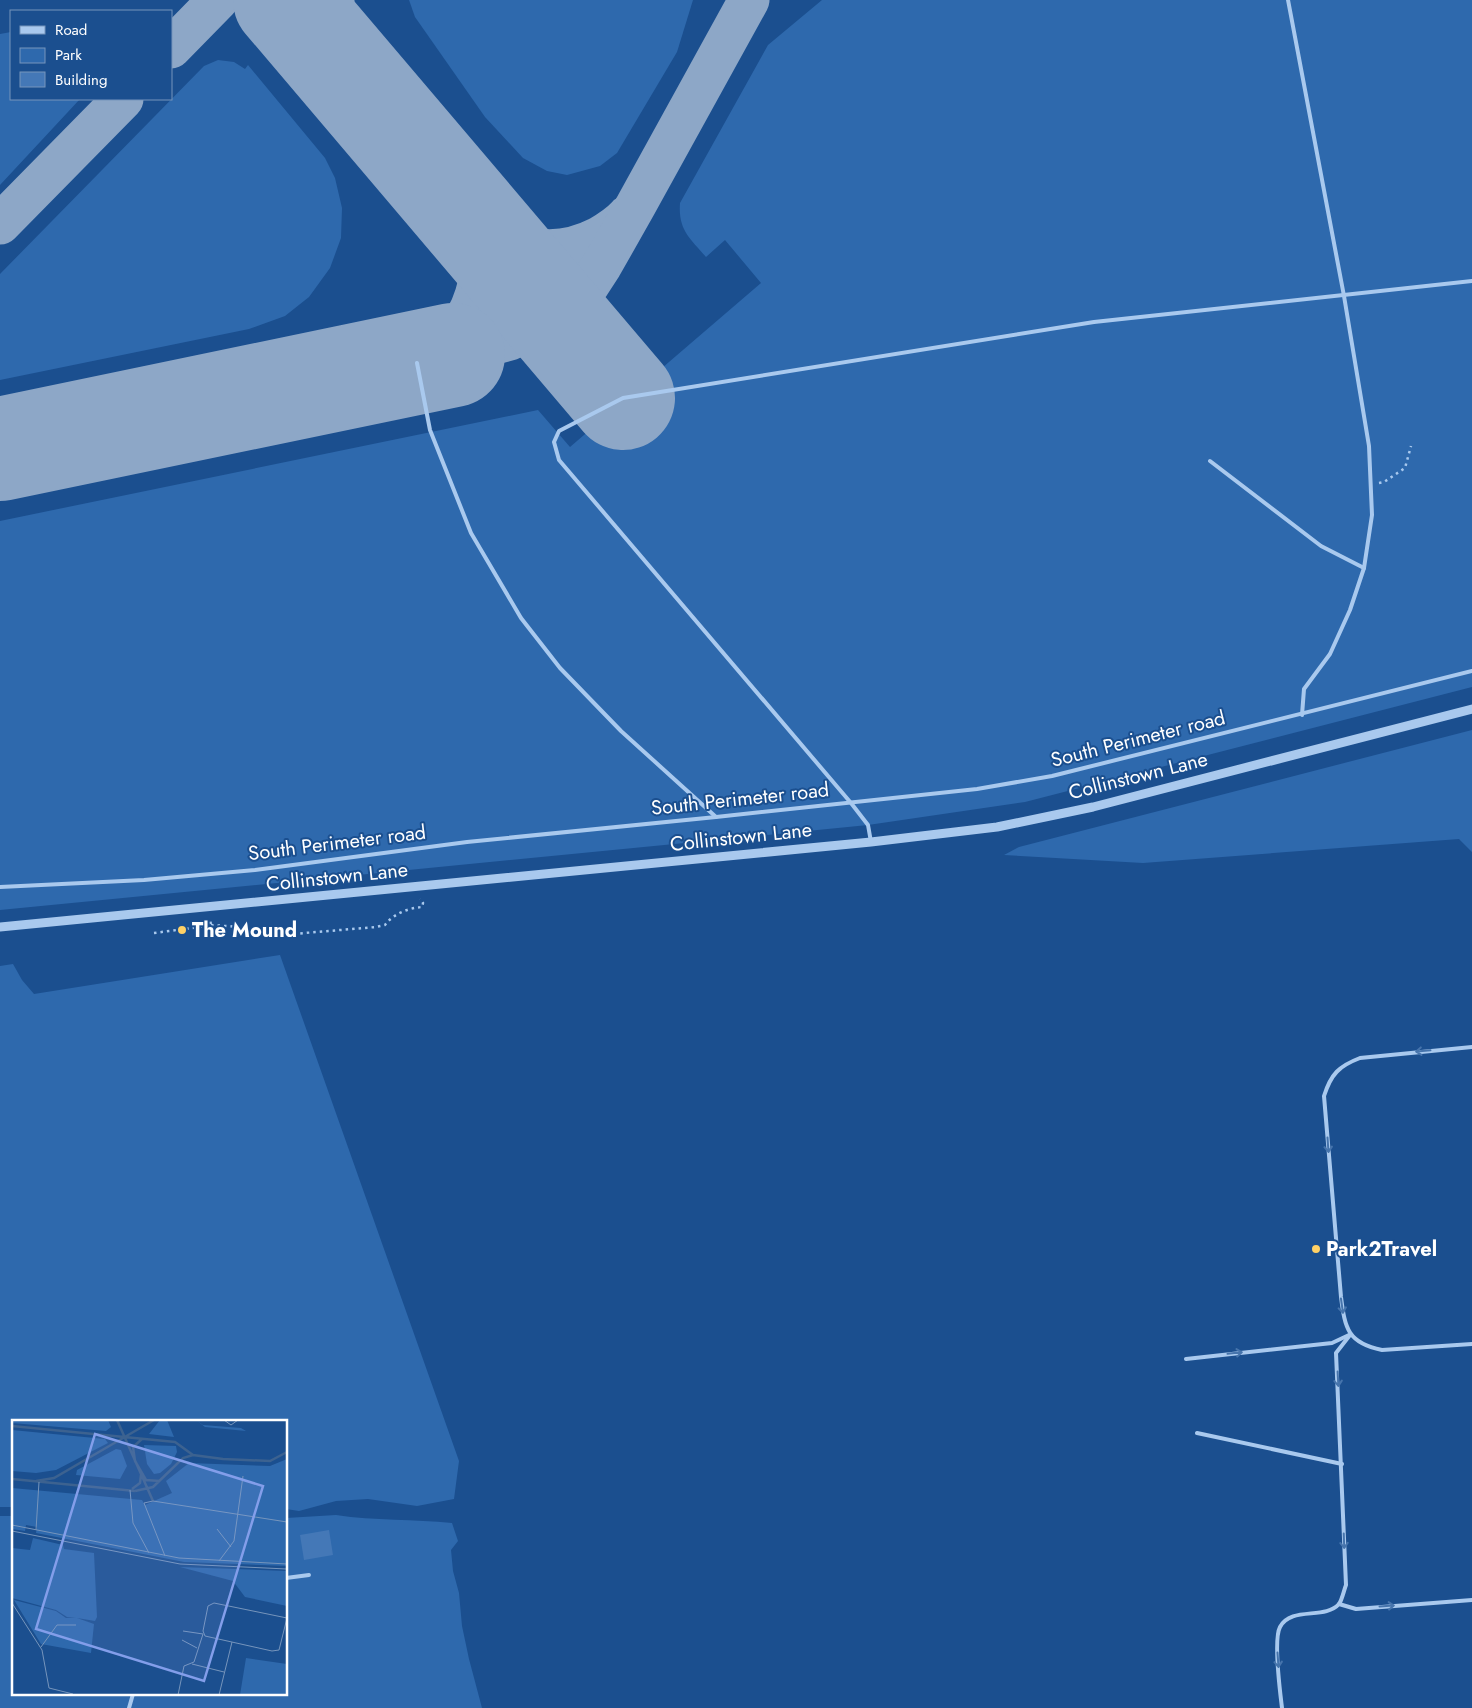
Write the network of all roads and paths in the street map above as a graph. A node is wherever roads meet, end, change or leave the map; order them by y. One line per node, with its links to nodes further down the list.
1 (1288, 0): 3 (lane)
2 (1472, 281): 3 (lane)
3 (1344, 296): 7 (lane); 12 (lane)
4 (417, 362): 13 (lane)
5 (1411, 446): 7 (path)
6 (1210, 461): 8 (lane)
7 (1371, 484): 8 (lane)
8 (1364, 568): 11 (lane)
9 (1472, 671): 11 (lane, South Perimeter road)
10 (1472, 709): 14 (street, Collinstown Lane)
11 (1302, 715): 12 (lane, South Perimeter road)
12 (851, 803): 13 (lane, South Perimeter road); 14 (lane)
13 (716, 817): 15 (lane, South Perimeter road)
14 (871, 842): 17 (street, Collinstown Lane)
15 (0, 887)
16 (416, 894): 18 (path)
17 (211, 907): 18 (path); 19 (street, Collinstown Lane)
18 (211, 925): 20 (path)
19 (0, 927)
20 (154, 933)
21 (1472, 1047): 22 (lane, one-way to 22)
22 (1350, 1335): 23 (lane); 24 (lane, one-way to 22); 26 (lane, one-way to 26)
23 (1472, 1344)
24 (1186, 1359)
25 (1197, 1433): 26 (lane)
26 (1342, 1464): 30 (lane, one-way to 30)
27 (309, 1575): 28 (lane)
28 (288, 1578)
29 (1472, 1600): 30 (lane, one-way to 29)
30 (1339, 1604): 31 (lane, one-way to 31)
31 (1282, 1708)

